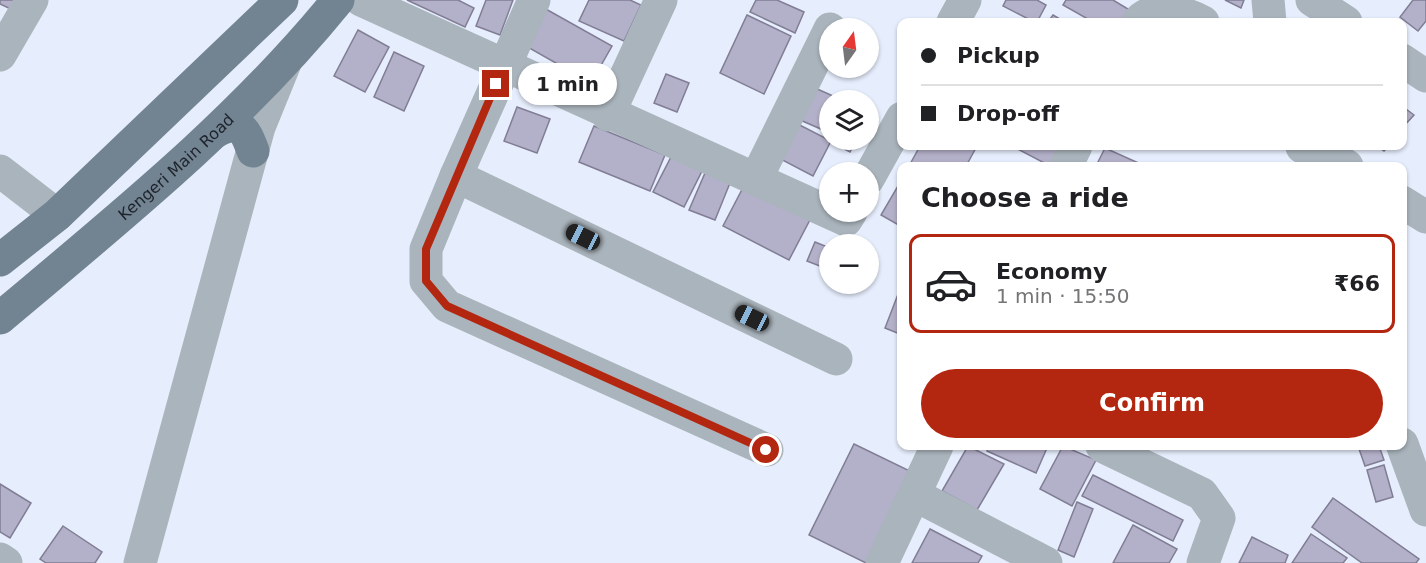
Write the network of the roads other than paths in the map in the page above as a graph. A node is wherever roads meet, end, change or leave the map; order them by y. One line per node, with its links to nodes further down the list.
1 (32, 0): 16 (street)
2 (282, 0): 33 (main road)
3 (339, 0): 17 (main road, Kengeri Main Road)
4 (361, 0): 19 (street)
5 (534, 0): 19 (street)
6 (661, 0): 21 (street)
7 (965, 0): 10 (street)
8 (1268, 0): 13 (street)
9 (1312, 0): 14 (street)
10 (955, 18)
11 (1143, 18): 12 (street)
12 (1188, 18)
13 (1270, 18)
14 (1340, 18)
15 (819, 50): 30 (street)
16 (0, 55)
17 (285, 63): 23 (main road, Kengeri Main Road); 24 (street)
18 (1407, 63): 20 (street)
19 (504, 65): 21 (street); 29 (street)
20 (1426, 76)
21 (608, 115): 30 (street)
22 (897, 127): 26 (street)
23 (215, 132): 24 (main road); 36 (main road, Kengeri Main Road)
24 (253, 150): 46 (street)
25 (1304, 153): 27 (street)
26 (877, 162)
27 (1340, 162)
28 (0, 171): 33 (street)
29 (456, 176): 37 (street); 38 (street)
30 (756, 179): 32 (street)
31 (1407, 205): 34 (street)
32 (819, 208)
33 (57, 215): 35 (main road)
34 (1426, 217)
35 (0, 260)
36 (0, 318)
37 (836, 359)
38 (766, 450)
39 (935, 450): 43 (street)
40 (1110, 450): 49 (street)
41 (1405, 450): 42 (street)
42 (1423, 491)
43 (915, 495): 47 (street); 48 (street)
44 (0, 559): 45 (street)
45 (6, 563)
46 (140, 563)
47 (882, 563)
48 (1046, 563)
49 (1203, 563)

